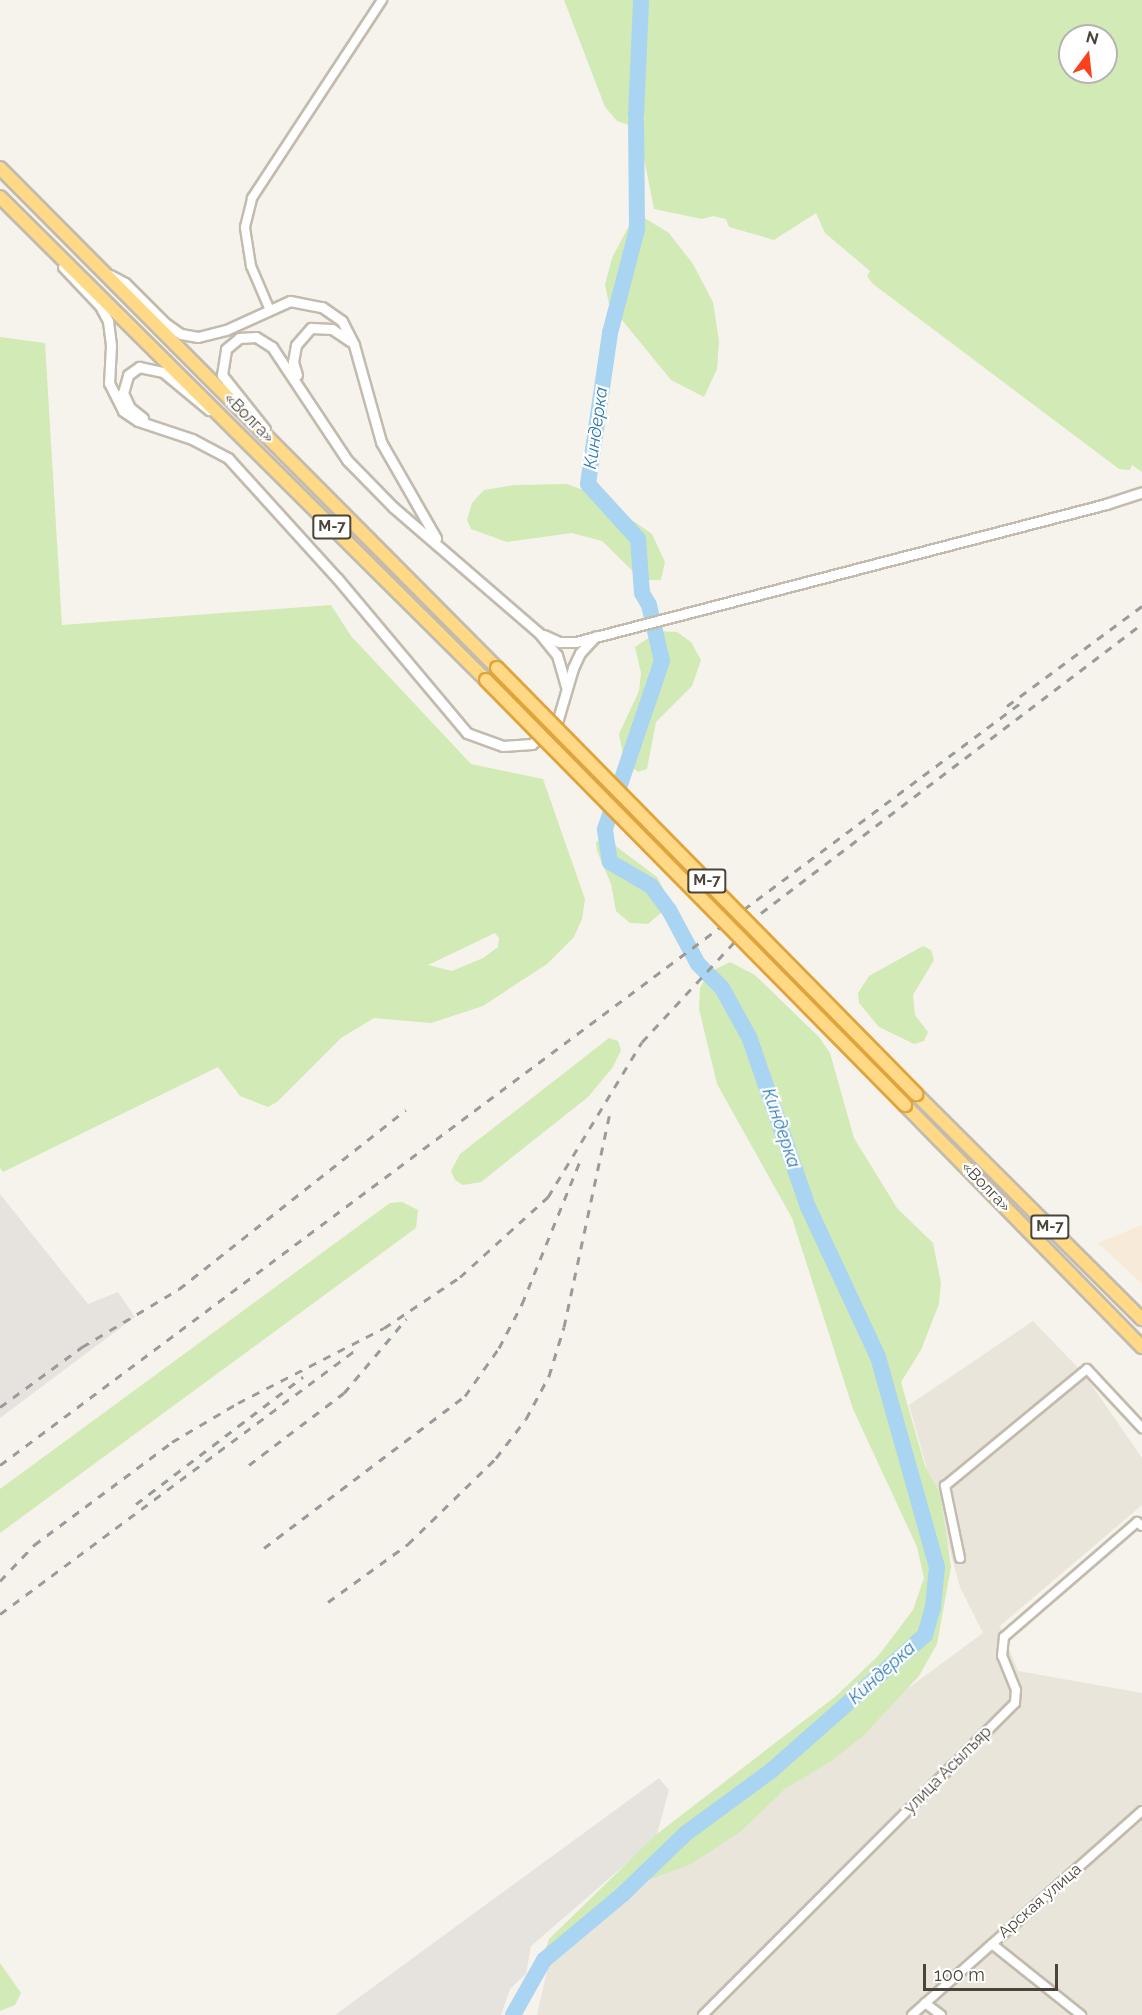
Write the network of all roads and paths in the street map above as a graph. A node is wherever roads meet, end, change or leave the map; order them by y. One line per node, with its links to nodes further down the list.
1 (382, 0): 6 (street)
2 (0, 168): 5 (highway, «Волга» / М-7)
3 (0, 197): 4 (highway, «Волга» / М-7)
4 (50, 247): 9 (highway, «Волга» / М-7); 10 (street)
5 (102, 270): 6 (street); 11 (highway, «Волга» / М-7)
6 (269, 308): 7 (street)
7 (354, 345): 8 (street); 13 (street)
8 (300, 386): 11 (street); 13 (street)
9 (219, 416): 10 (street); 18 (highway, «Волга» / М-7, bridge)
10 (161, 427): 16 (street)
11 (275, 444): 17 (highway, «Волга» / М-7, bridge)
12 (1142, 492): 15 (street)
13 (440, 545): 14 (street)
14 (539, 633): 15 (street); 16 (street)
15 (596, 636): 16 (street)
16 (567, 692)
17 (1142, 1319)
18 (1142, 1347)
19 (1142, 1428): 21 (street)
20 (1140, 1522): 25 (street, улица Асылъяр)
21 (960, 1558)
22 (1142, 1811): 23 (street, Арская улица)
23 (992, 1944): 24 (street, Арская улица); 28 (street)
24 (925, 2003): 26 (street, Арская улица); 27 (street)
25 (703, 2015)
26 (912, 2015)
27 (940, 2015)
28 (1081, 2015)

